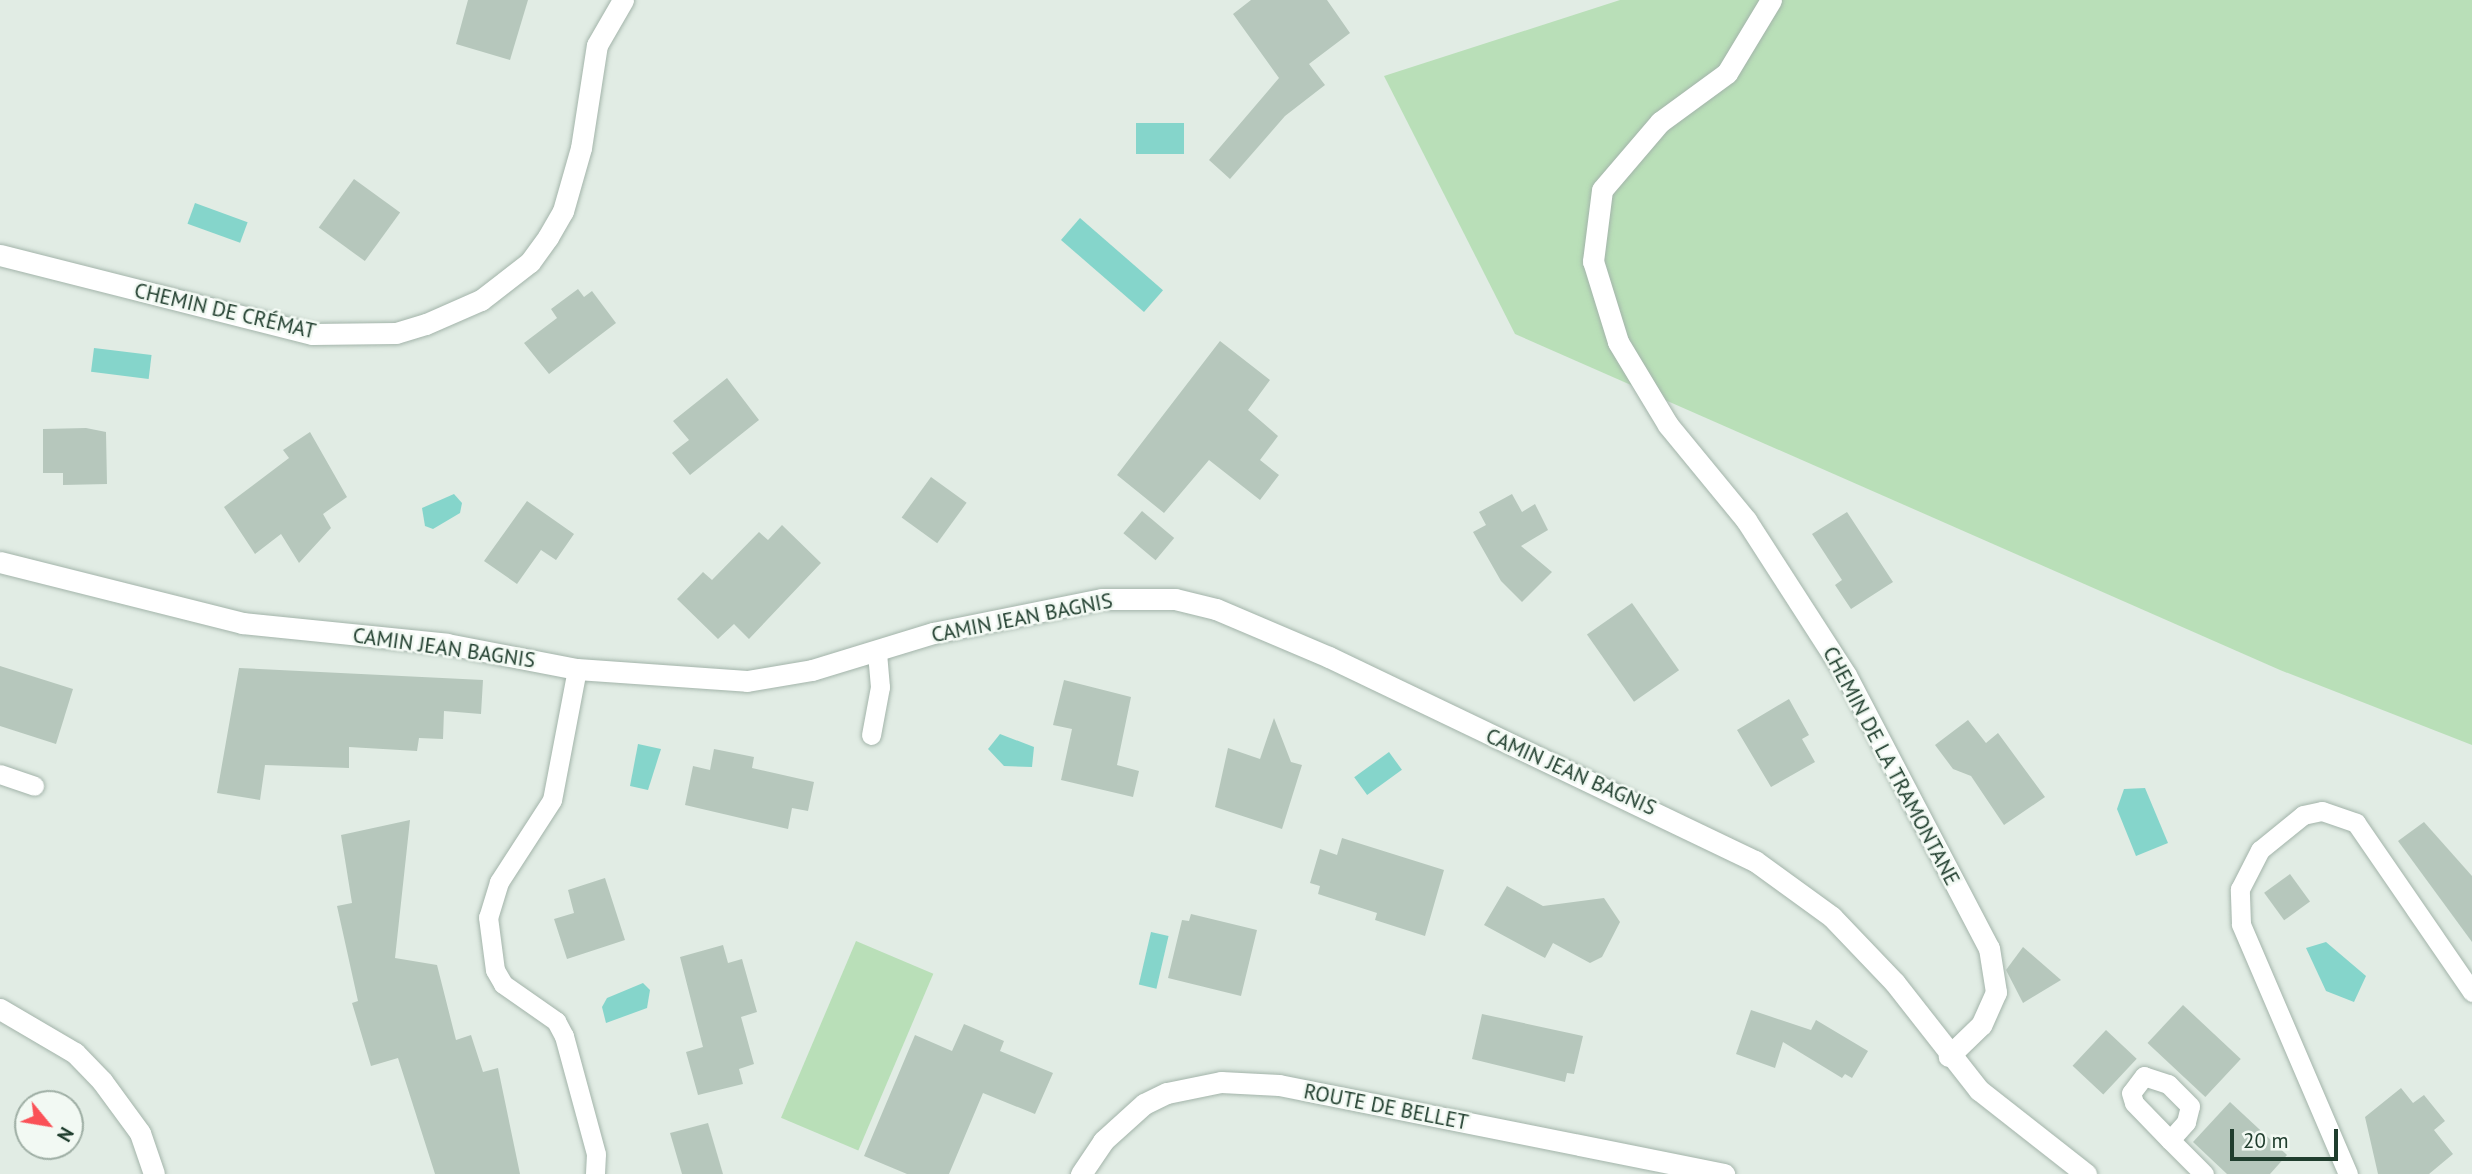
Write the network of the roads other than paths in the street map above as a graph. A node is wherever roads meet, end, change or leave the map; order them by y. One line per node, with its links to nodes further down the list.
1 (623, 0): 3 (street, CHEMIN DE CRÉMAT)
2 (1770, 0): 12 (street, CHEMIN DE LA TRAMONTANE)
3 (0, 255)
4 (0, 562): 6 (street, CAMIN JEAN BAGNIS)
5 (877, 652): 6 (street, CAMIN JEAN BAGNIS); 7 (lane); 12 (street, CAMIN JEAN BAGNIS)
6 (577, 669): 15 (lane)
7 (871, 735)
8 (0, 774): 9 (lane)
9 (34, 786)
10 (2472, 992): 20 (lane)
11 (0, 1009): 14 (street)
12 (1949, 1056): 18 (street, CAMIN JEAN BAGNIS)
13 (2170, 1140): 19 (lane)
14 (154, 1174)
15 (596, 1174)
16 (1081, 1174): 17 (street, ROUTE DE BELLET)
17 (1724, 1174)
18 (2086, 1174)
19 (2204, 1174)
20 (2348, 1174)

